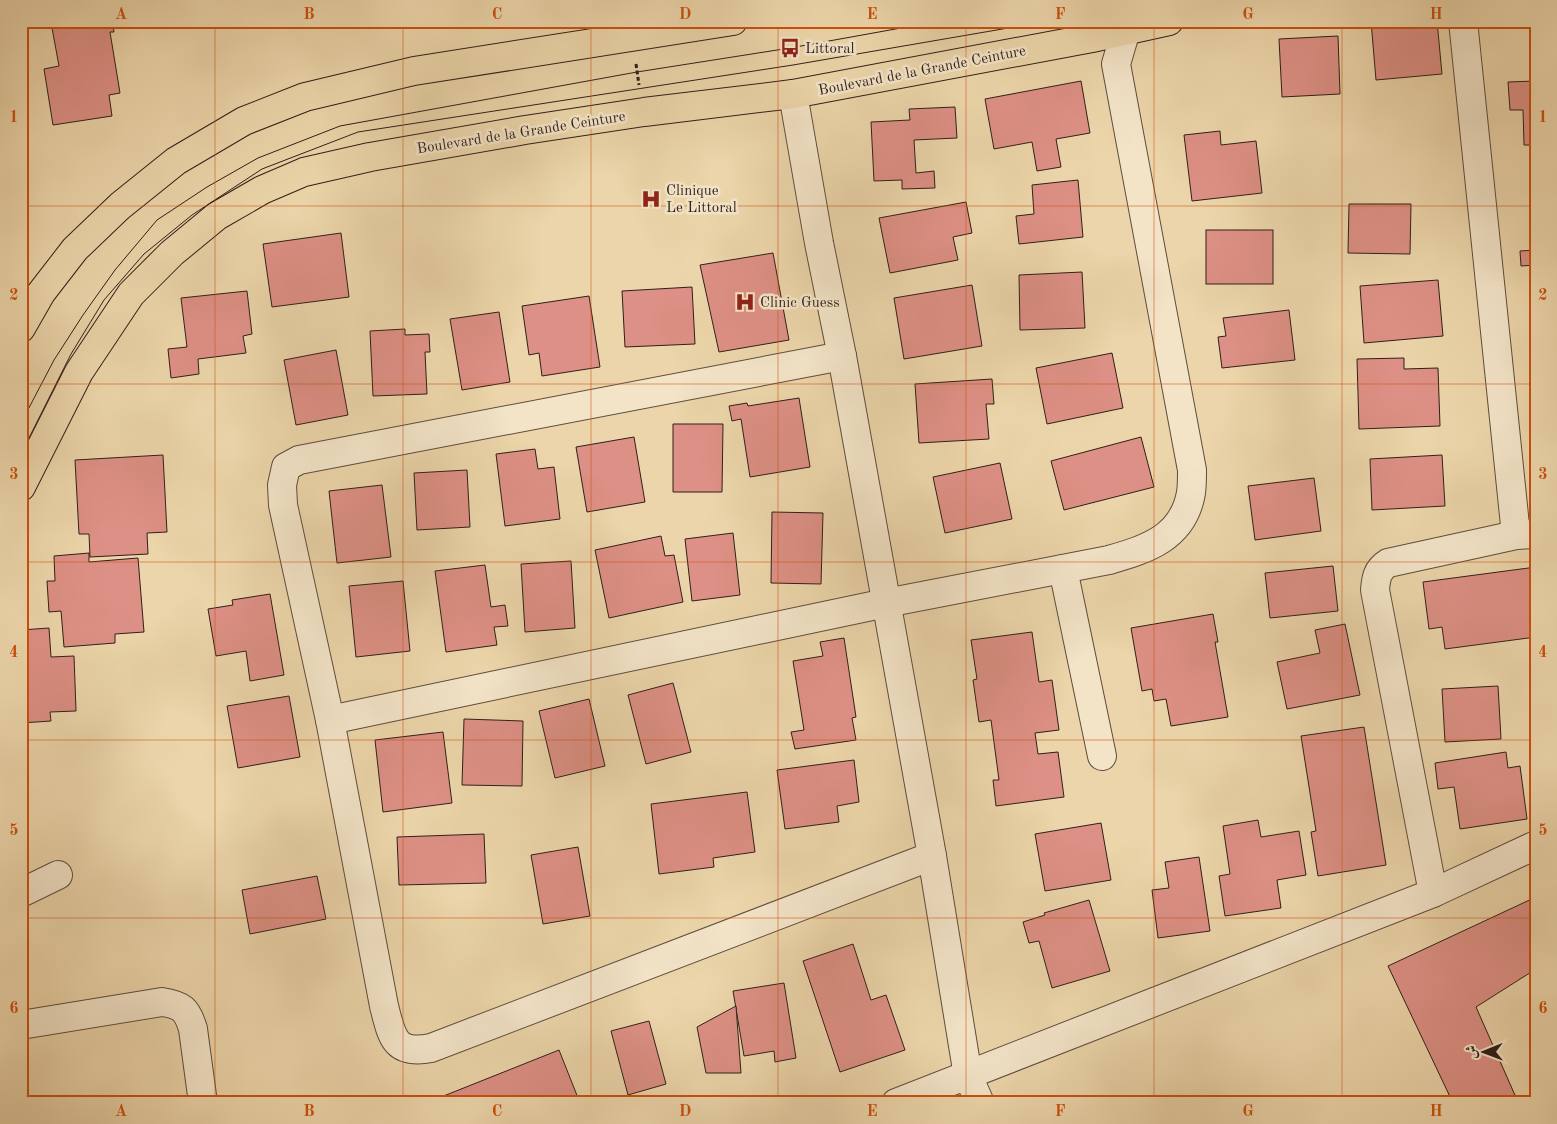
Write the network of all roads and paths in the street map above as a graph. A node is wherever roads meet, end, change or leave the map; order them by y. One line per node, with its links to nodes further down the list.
1 (734, 21): 6 (main road)
2 (1169, 21): 4 (main road, Boulevard de la Grande Ceinture)
3 (1464, 21): 14 (street)
4 (1126, 26): 5 (main road, Boulevard de la Grande Ceinture); 7 (street)
5 (1091, 30): 7 (street); 8 (main road, Boulevard de la Grande Ceinture)
6 (632, 38): 9 (path); 10 (main road)
7 (1116, 64): 15 (street)
8 (792, 94): 9 (main road, Boulevard de la Grande Ceinture); 12 (street)
9 (644, 112): 13 (main road, Boulevard de la Grande Ceinture)
10 (31, 296): 11 (main road)
11 (21, 328)
12 (842, 356): 16 (street); 17 (street)
13 (21, 487)
14 (1526, 534): 23 (street)
15 (1063, 569): 16 (street); 18 (street)
16 (886, 603): 17 (street); 20 (street)
17 (330, 720): 20 (street)
18 (1102, 756)
19 (1536, 846): 23 (street)
20 (932, 856): 25 (street)
21 (58, 875): 22 (street)
22 (21, 893)
23 (1433, 893): 25 (street)
24 (21, 1025): 26 (street)
25 (968, 1076): 27 (street); 28 (street)
26 (203, 1103)
27 (896, 1103)
28 (980, 1103)

